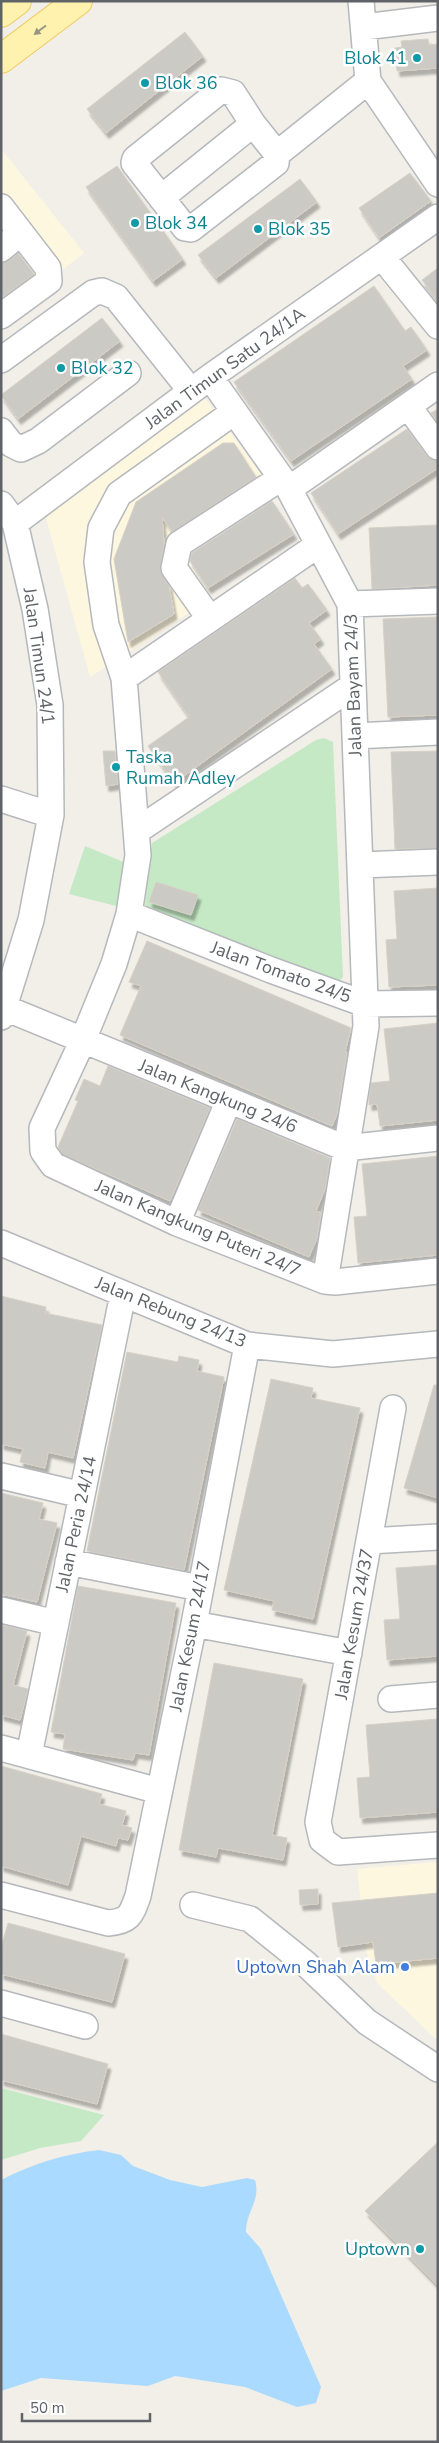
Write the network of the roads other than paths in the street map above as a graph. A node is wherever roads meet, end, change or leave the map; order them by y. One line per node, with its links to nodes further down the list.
1 (17, 1): 5 (main road)
2 (78, 1): 8 (main road, one-way to 8)
3 (361, 1): 7 (street)
4 (408, 11): 6 (street); 7 (street)
5 (1, 13)
6 (438, 18)
7 (364, 26): 9 (street)
8 (1, 59)
9 (368, 81): 11 (street); 12 (street)
10 (253, 124): 11 (street); 13 (street); 13 (street)
11 (277, 154): 13 (street)
12 (438, 184)
13 (162, 198)
14 (1, 207): 16 (street)
15 (438, 217): 18 (street, Jalan Timun Satu 24/1A)
16 (20, 233): 17 (street); 19 (street)
17 (1, 249)
18 (382, 257): 20 (street); 23 (street, Jalan Timun Satu 24/1A)
19 (1, 316)
20 (438, 326)
21 (1, 360): 23 (street, Jalan Bayam 24/3)
22 (128, 372): 27 (street)
23 (201, 384): 26 (street, Jalan Bayam 24/3); 30 (street, Jalan Timun Satu 24/1A)
24 (438, 385): 25 (street)
25 (408, 406): 28 (street); 29 (street)
26 (234, 412): 29 (street, Jalan Bayam 24/3); 35 (street, Jalan Kangkung Puteri 24/7)
27 (1, 430)
28 (438, 447)
29 (285, 484): 31 (street, Jalan Bayam 24/3); 34 (street)
30 (8, 513): 40 (street, Jalan Timun 24/1)
31 (318, 545): 33 (street, Jalan Bayam 24/3); 34 (street)
32 (438, 601): 33 (street)
33 (350, 604): 36 (street, Jalan Bayam 24/3)
34 (210, 620): 35 (street)
35 (124, 678): 41 (street, Jalan Kangkung Puteri 24/7)
36 (353, 686): 38 (street, Jalan Bayam 24/3); 41 (street)
37 (438, 732): 38 (street)
38 (355, 736): 43 (street, Jalan Bayam 24/3)
39 (1, 799): 40 (street)
40 (51, 816): 45 (street, Jalan Timun 24/1)
41 (138, 830): 44 (street, Jalan Kangkung Puteri 24/7)
42 (438, 862): 43 (street)
43 (360, 865): 47 (street, Jalan Bayam 24/3)
44 (129, 914): 47 (street, Jalan Tomato 24/5); 49 (street, Jalan Kangkung Puteri 24/7)
45 (10, 962): 48 (street, Jalan Timun 24/1)
46 (438, 1003): 47 (street, Jalan Tomato 24/5)
47 (365, 1004): 52 (street, Jalan Bayam 24/3)
48 (3, 1013): 49 (street, Jalan Kangkung 24/6)
49 (83, 1040): 50 (street, Jalan Kangkung 24/6); 53 (street, Jalan Kangkung Puteri 24/7)
50 (229, 1100): 52 (street, Jalan Kangkung 24/6); 53 (street)
51 (438, 1138): 52 (street, Jalan Kangkung 24/6)
52 (345, 1148): 56 (street, Jalan Bayam 24/3)
53 (177, 1223): 56 (street, Jalan Kangkung Puteri 24/7)
54 (1, 1244): 57 (street, Jalan Rebung 24/13)
55 (438, 1271): 56 (street, Jalan Kangkung Puteri 24/7)
56 (325, 1281)
57 (124, 1294): 59 (street, Jalan Rebung 24/13); 62 (street, Jalan Peria 24/14)
58 (438, 1344): 59 (street, Jalan Rebung 24/13)
59 (247, 1345): 66 (street, Jalan Kesum 24/17)
60 (393, 1408): 64 (street, Jalan Kesum 24/37)
61 (1, 1476): 62 (street)
62 (82, 1495): 65 (street, Jalan Peria 24/14)
63 (438, 1537): 64 (street)
64 (369, 1541): 70 (street, Jalan Kesum 24/37)
65 (68, 1562): 66 (street); 68 (street, Jalan Peria 24/14)
66 (200, 1588): 69 (street, Jalan Kesum 24/17)
67 (1, 1610): 68 (street)
68 (56, 1623): 74 (street, Jalan Peria 24/14)
69 (194, 1624): 70 (street); 75 (street, Jalan Kesum 24/17)
70 (349, 1653): 76 (street, Jalan Kesum 24/37)
71 (438, 1695): 72 (street)
72 (391, 1699)
73 (1, 1748): 74 (street)
74 (29, 1755): 75 (street)
75 (158, 1792): 77 (street, Jalan Kesum 24/17)
76 (438, 1845)
77 (1, 1895)
78 (193, 1905): 81 (street)
79 (1, 2003): 80 (street)
80 (85, 2026)
81 (438, 2069)

